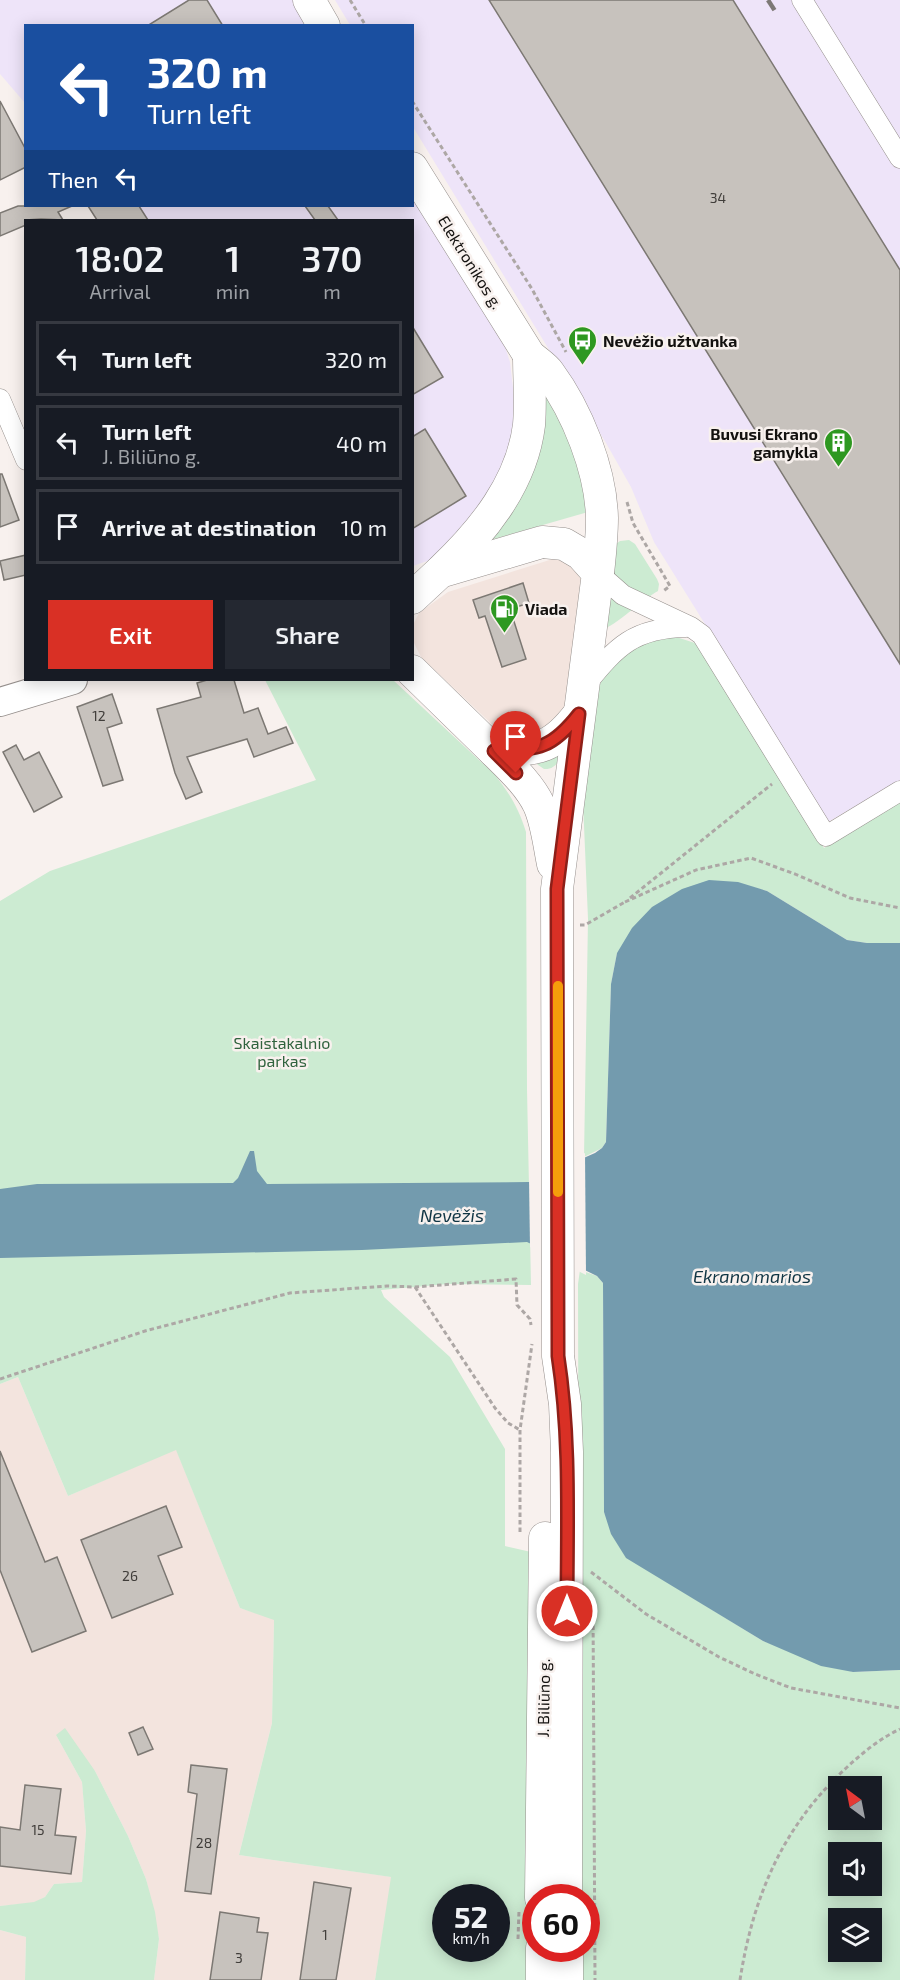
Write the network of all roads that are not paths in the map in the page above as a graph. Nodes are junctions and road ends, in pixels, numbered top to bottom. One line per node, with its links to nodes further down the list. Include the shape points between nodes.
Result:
1 (309, 0): 3 (main road)
2 (802, 0): 4 (street)
3 (323, 24)
4 (900, 158)
5 (414, 171): 6 (main road, Elektronikos g.)
6 (529, 355): 9 (main road, Elektronikos g., via 548,371 583,434 602,517); 10 (main road, via 529,424 514,477 494,513 467,546)
7 (0, 399): 8 (street)
8 (24, 455)
9 (598, 573): 10 (main road, via 581,554 564,544 542,542); 12 (street, via 622,595); 16 (main road, Elektronikos g.)
10 (426, 576): 11 (main road)
11 (414, 595)
12 (691, 627): 16 (street, via 641,634 609,655); 18 (street, via 702,635 826,836)
13 (414, 673): 17 (main road, J. Biliūno g.)
14 (70, 681): 15 (main road)
15 (0, 702)
16 (580, 702): 17 (main road, via 567,730 553,742 537,748); 19 (main road, J. Biliūno g.)
17 (494, 751): 19 (main road, J. Biliūno g., via 538,804)
18 (900, 791)
19 (557, 889): 20 (main road, J. Biliūno g.)
20 (558, 1356): 21 (main road, J. Biliūno g., via 546,1407); 22 (main road, J. Biliūno g., via 567,1452)
21 (541, 1884)
22 (566, 1884)
23 (542, 1962): 25 (main road)
24 (567, 1962): 26 (main road)
25 (542, 1980)
26 (567, 1980)

